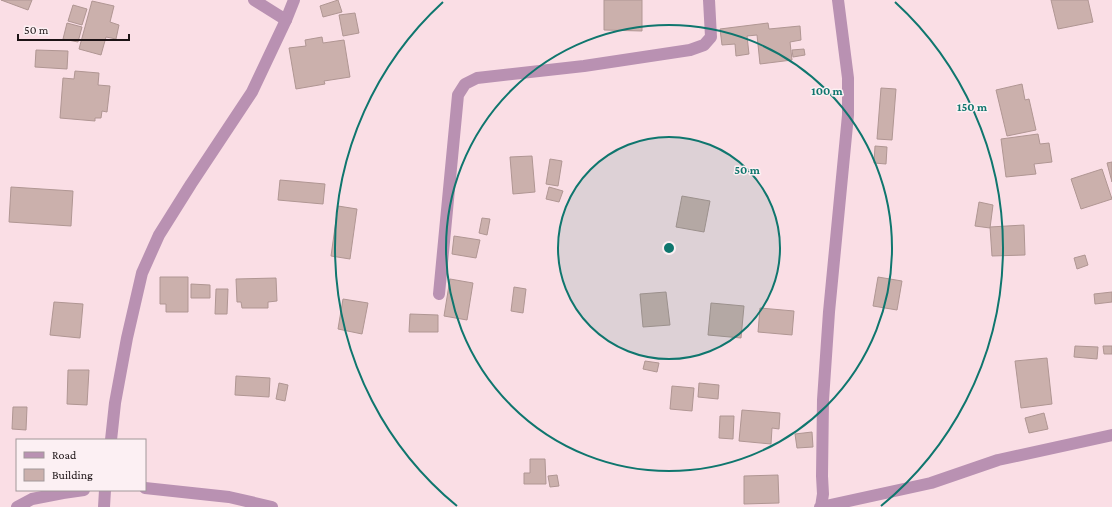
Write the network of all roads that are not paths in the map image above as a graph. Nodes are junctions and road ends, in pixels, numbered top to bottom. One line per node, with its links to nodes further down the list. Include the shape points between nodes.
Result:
1 (254, 0): 5 (street)
2 (294, 0): 5 (street)
3 (709, 0): 6 (street, via 711,37 704,45 690,50 584,66 477,78 465,84 458,95)
4 (838, 0): 15 (street, via 848,78 848,115 829,312)
5 (286, 20): 8 (street, via 252,92 159,235 142,273 127,338)
6 (439, 294)
7 (1112, 435): 15 (street, via 998,460 931,483)
8 (111, 439)
9 (146, 488): 14 (street, via 229,497)
10 (74, 491): 12 (street, via 32,499)
11 (105, 491): 13 (street)
12 (17, 507)
13 (104, 507)
14 (272, 507)
15 (821, 507)

